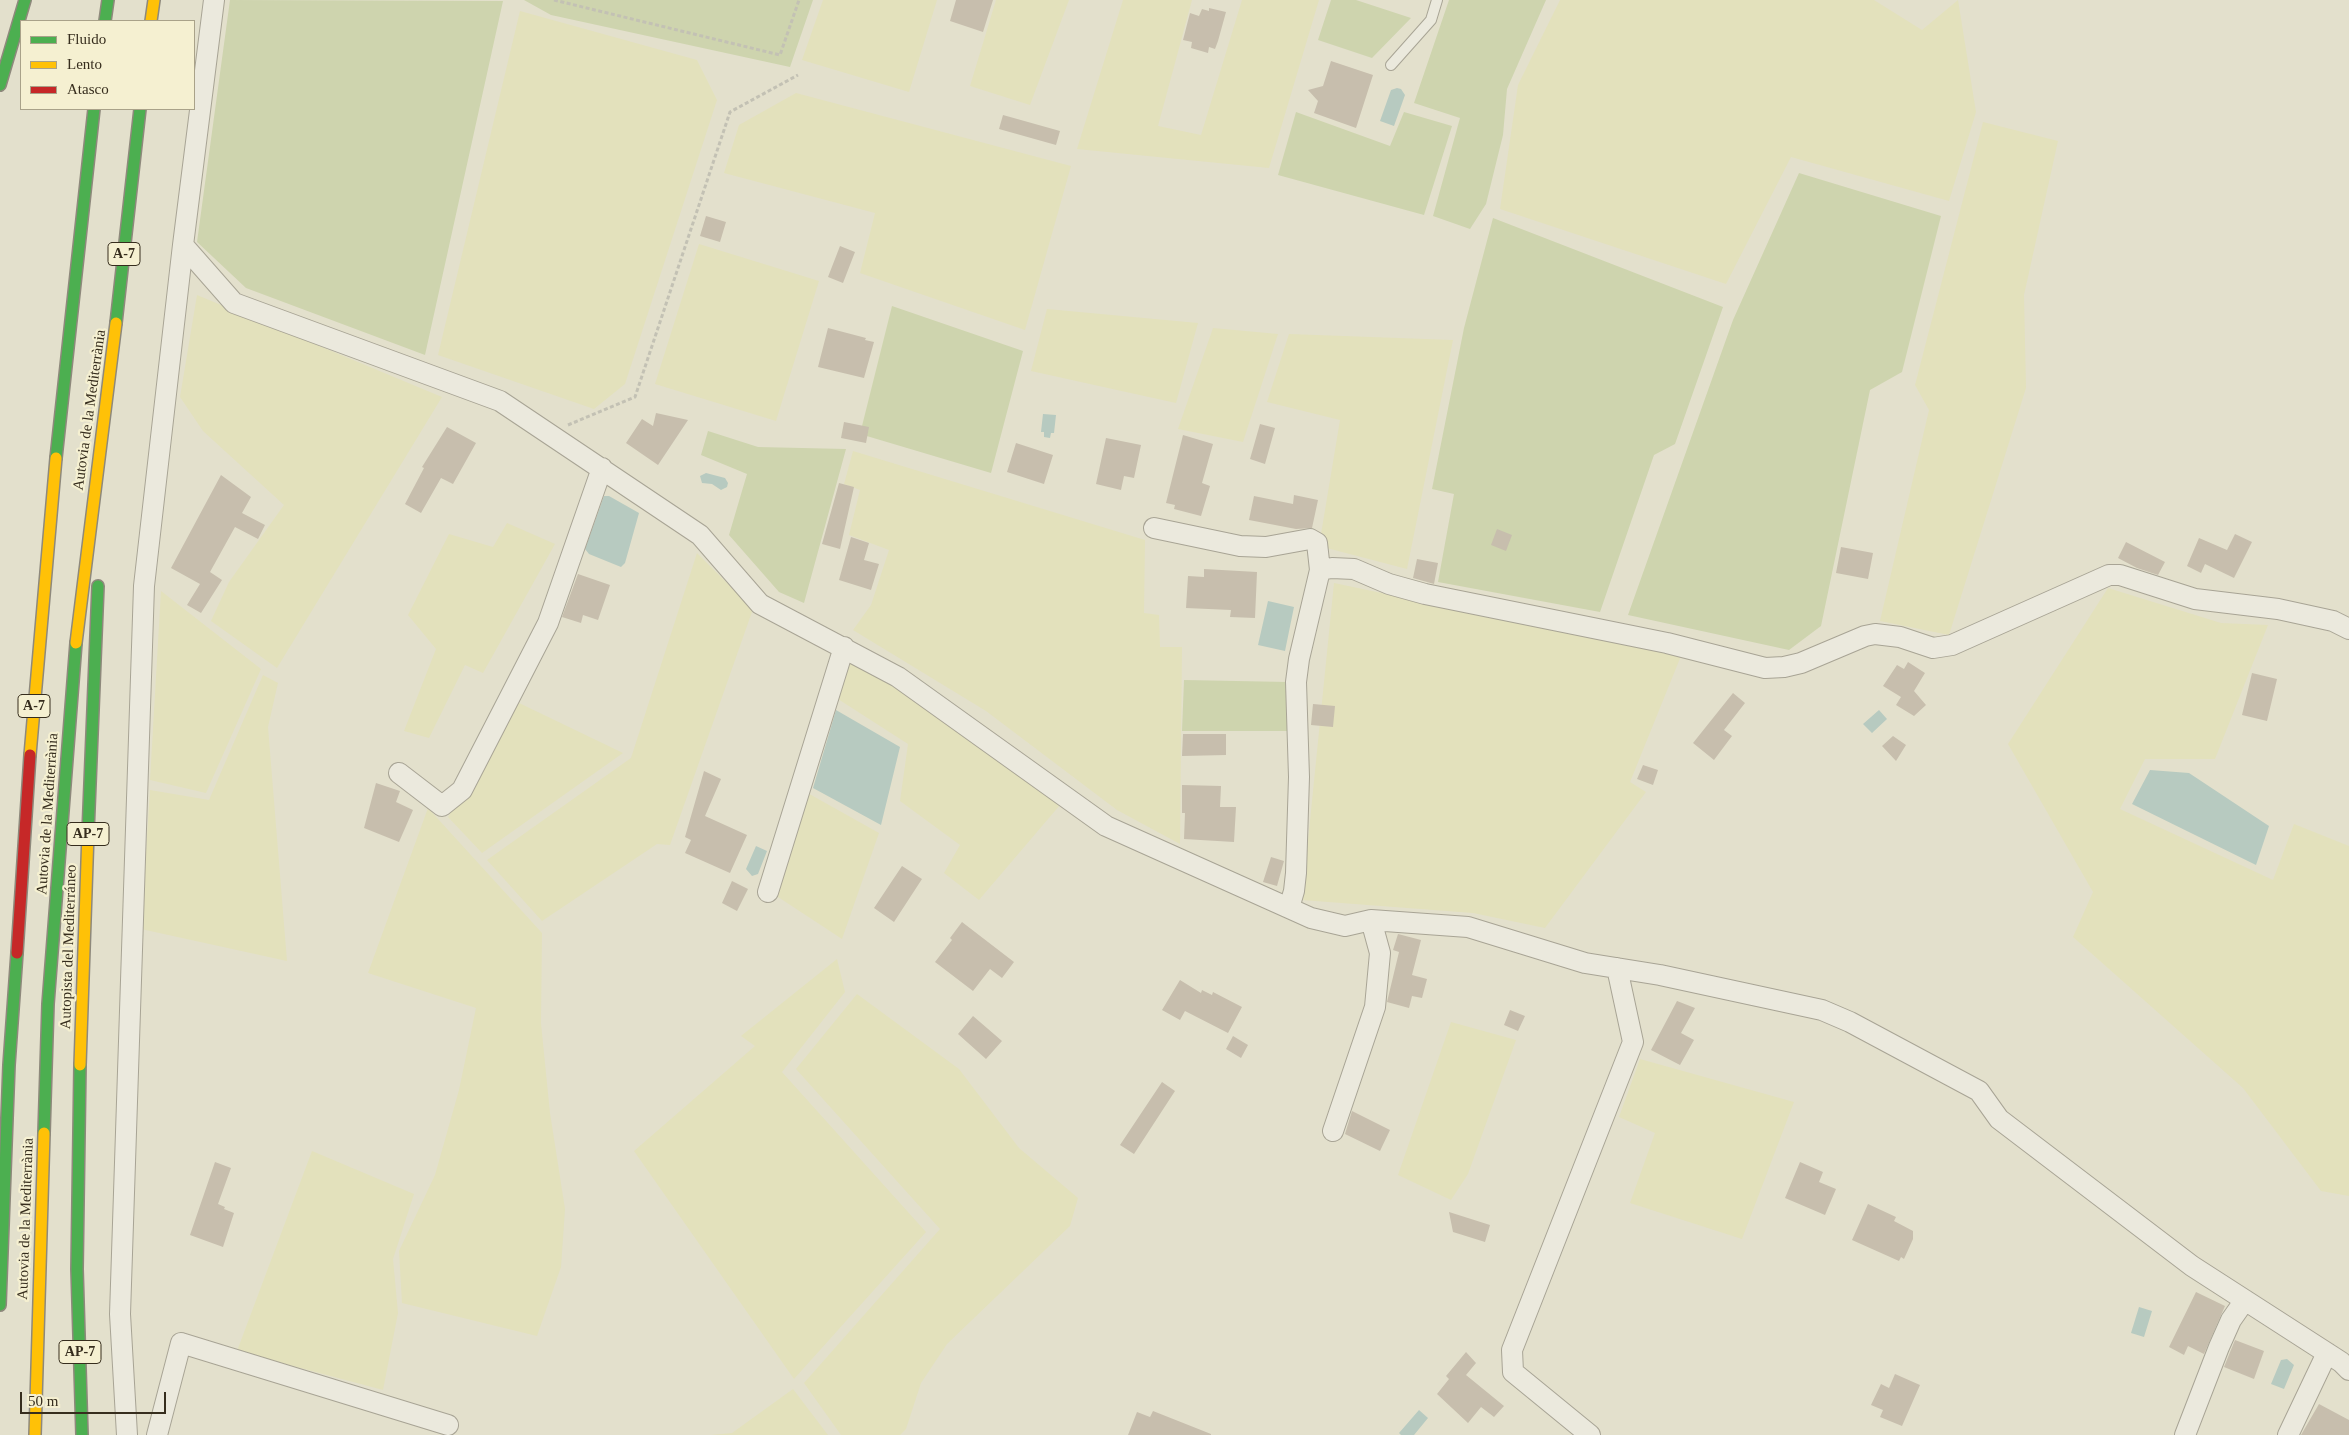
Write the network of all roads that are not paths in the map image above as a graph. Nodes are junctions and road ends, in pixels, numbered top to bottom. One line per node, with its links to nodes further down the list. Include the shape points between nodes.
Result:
1 (25, 0): 9 (highway)
2 (108, 0): 6 (highway)
3 (154, 0): 7 (highway)
4 (214, 0): 12 (street)
5 (1437, 0): 8 (lane, via 1431,20)
6 (105, 20)
7 (151, 20)
8 (1391, 65)
9 (0, 85)
10 (94, 110): 28 (highway, Autovia de la Mediterrània / A-7, via 58,432 30,751 9,1064)
11 (140, 110): 13 (highway, Autovia de la Mediterrània / A-7)
12 (182, 245): 14 (street, via 234,302 500,401); 34 (street, via 144,586 120,1314)
13 (108, 400): 16 (highway); 32 (highway, Autovia de la Mediterrània / A-7, via 78,617 48,1004)
14 (602, 468): 20 (street, via 700,535 760,604); 21 (street, via 548,623 462,790 442,806)
15 (1154, 528): 17 (street, via 1240,546 1266,547 1310,539 1317,544)
16 (100, 547)
17 (1320, 570): 19 (street, via 1354,569 1388,584 1425,594 1667,643 1765,668 1802,663 1876,634 1894,635 1933,648 1952,645 2109,575 2120,575 2195,600 2278,609 2333,621); 23 (street, via 1296,682 1299,777 1296,873)
18 (99, 577): 33 (highway, Autopista del Mediterráneo / AP-7, via 80,1040 77,1269)
19 (2349, 629)
20 (844, 647): 22 (street); 23 (street, via 898,677 1106,826)
21 (399, 772)
22 (768, 892)
23 (1289, 908): 24 (street, via 1330,924 1345,926)
24 (1370, 920): 25 (street, via 1468,927 1585,963); 26 (street, via 1380,953 1375,1007)
25 (1617, 968): 27 (street, via 1822,1010 1859,1027 1979,1091 1999,1120 2192,1266); 36 (street, via 1633,1042 1512,1350 1513,1372)
26 (1333, 1131)
27 (2245, 1300): 29 (street); 37 (street, via 2231,1320)
28 (0, 1305)
29 (2327, 1353): 30 (street); 38 (street)
30 (2349, 1370)
31 (448, 1425): 35 (street, via 181,1343)
32 (35, 1435)
33 (82, 1435)
34 (127, 1435)
35 (157, 1435)
36 (1590, 1435)
37 (2185, 1435)
38 (2288, 1435)

